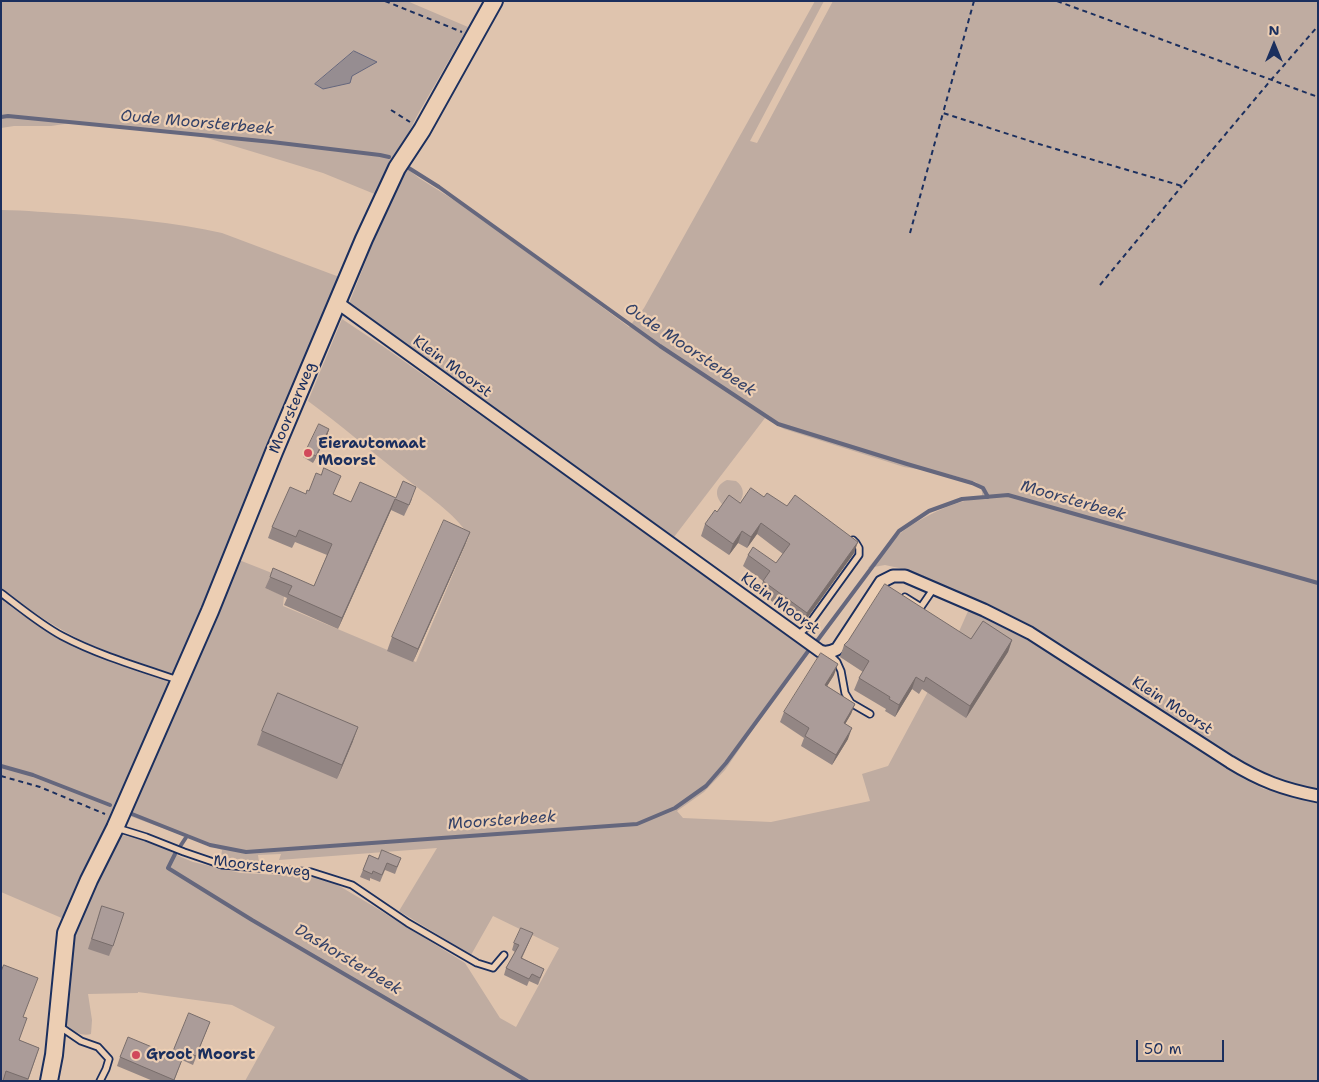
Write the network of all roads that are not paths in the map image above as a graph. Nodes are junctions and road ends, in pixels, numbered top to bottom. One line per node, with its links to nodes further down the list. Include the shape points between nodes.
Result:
1 (494, 1): 2 (street, Moorsterweg, via 422,130 397,168)
2 (338, 303): 7 (street, Klein Moorst); 9 (street, Moorsterweg)
3 (848, 538): 7 (lane, via 856,542 859,555)
4 (934, 588): 5 (lane, via 921,607); 8 (street, Klein Moorst, via 905,576 893,576 837,649); 11 (street, Klein Moorst, via 1030,633 1252,775 1284,788)
5 (898, 592)
6 (1, 593): 9 (lane, via 61,635)
7 (798, 635): 8 (street, Klein Moorst)
8 (828, 653): 10 (lane, via 841,671 845,693 851,703)
9 (180, 681): 12 (street, Moorsterweg)
10 (870, 714)
11 (1318, 796)
12 (117, 824): 13 (lane, Moorsterweg, via 222,865 311,872 352,885 477,963 493,968); 14 (street, Moorsterweg, via 66,933)
13 (504, 955)
14 (57, 1025): 15 (street, Moorsterweg); 16 (lane, via 81,1041 98,1047 109,1058)
15 (49, 1081)
16 (100, 1081)

